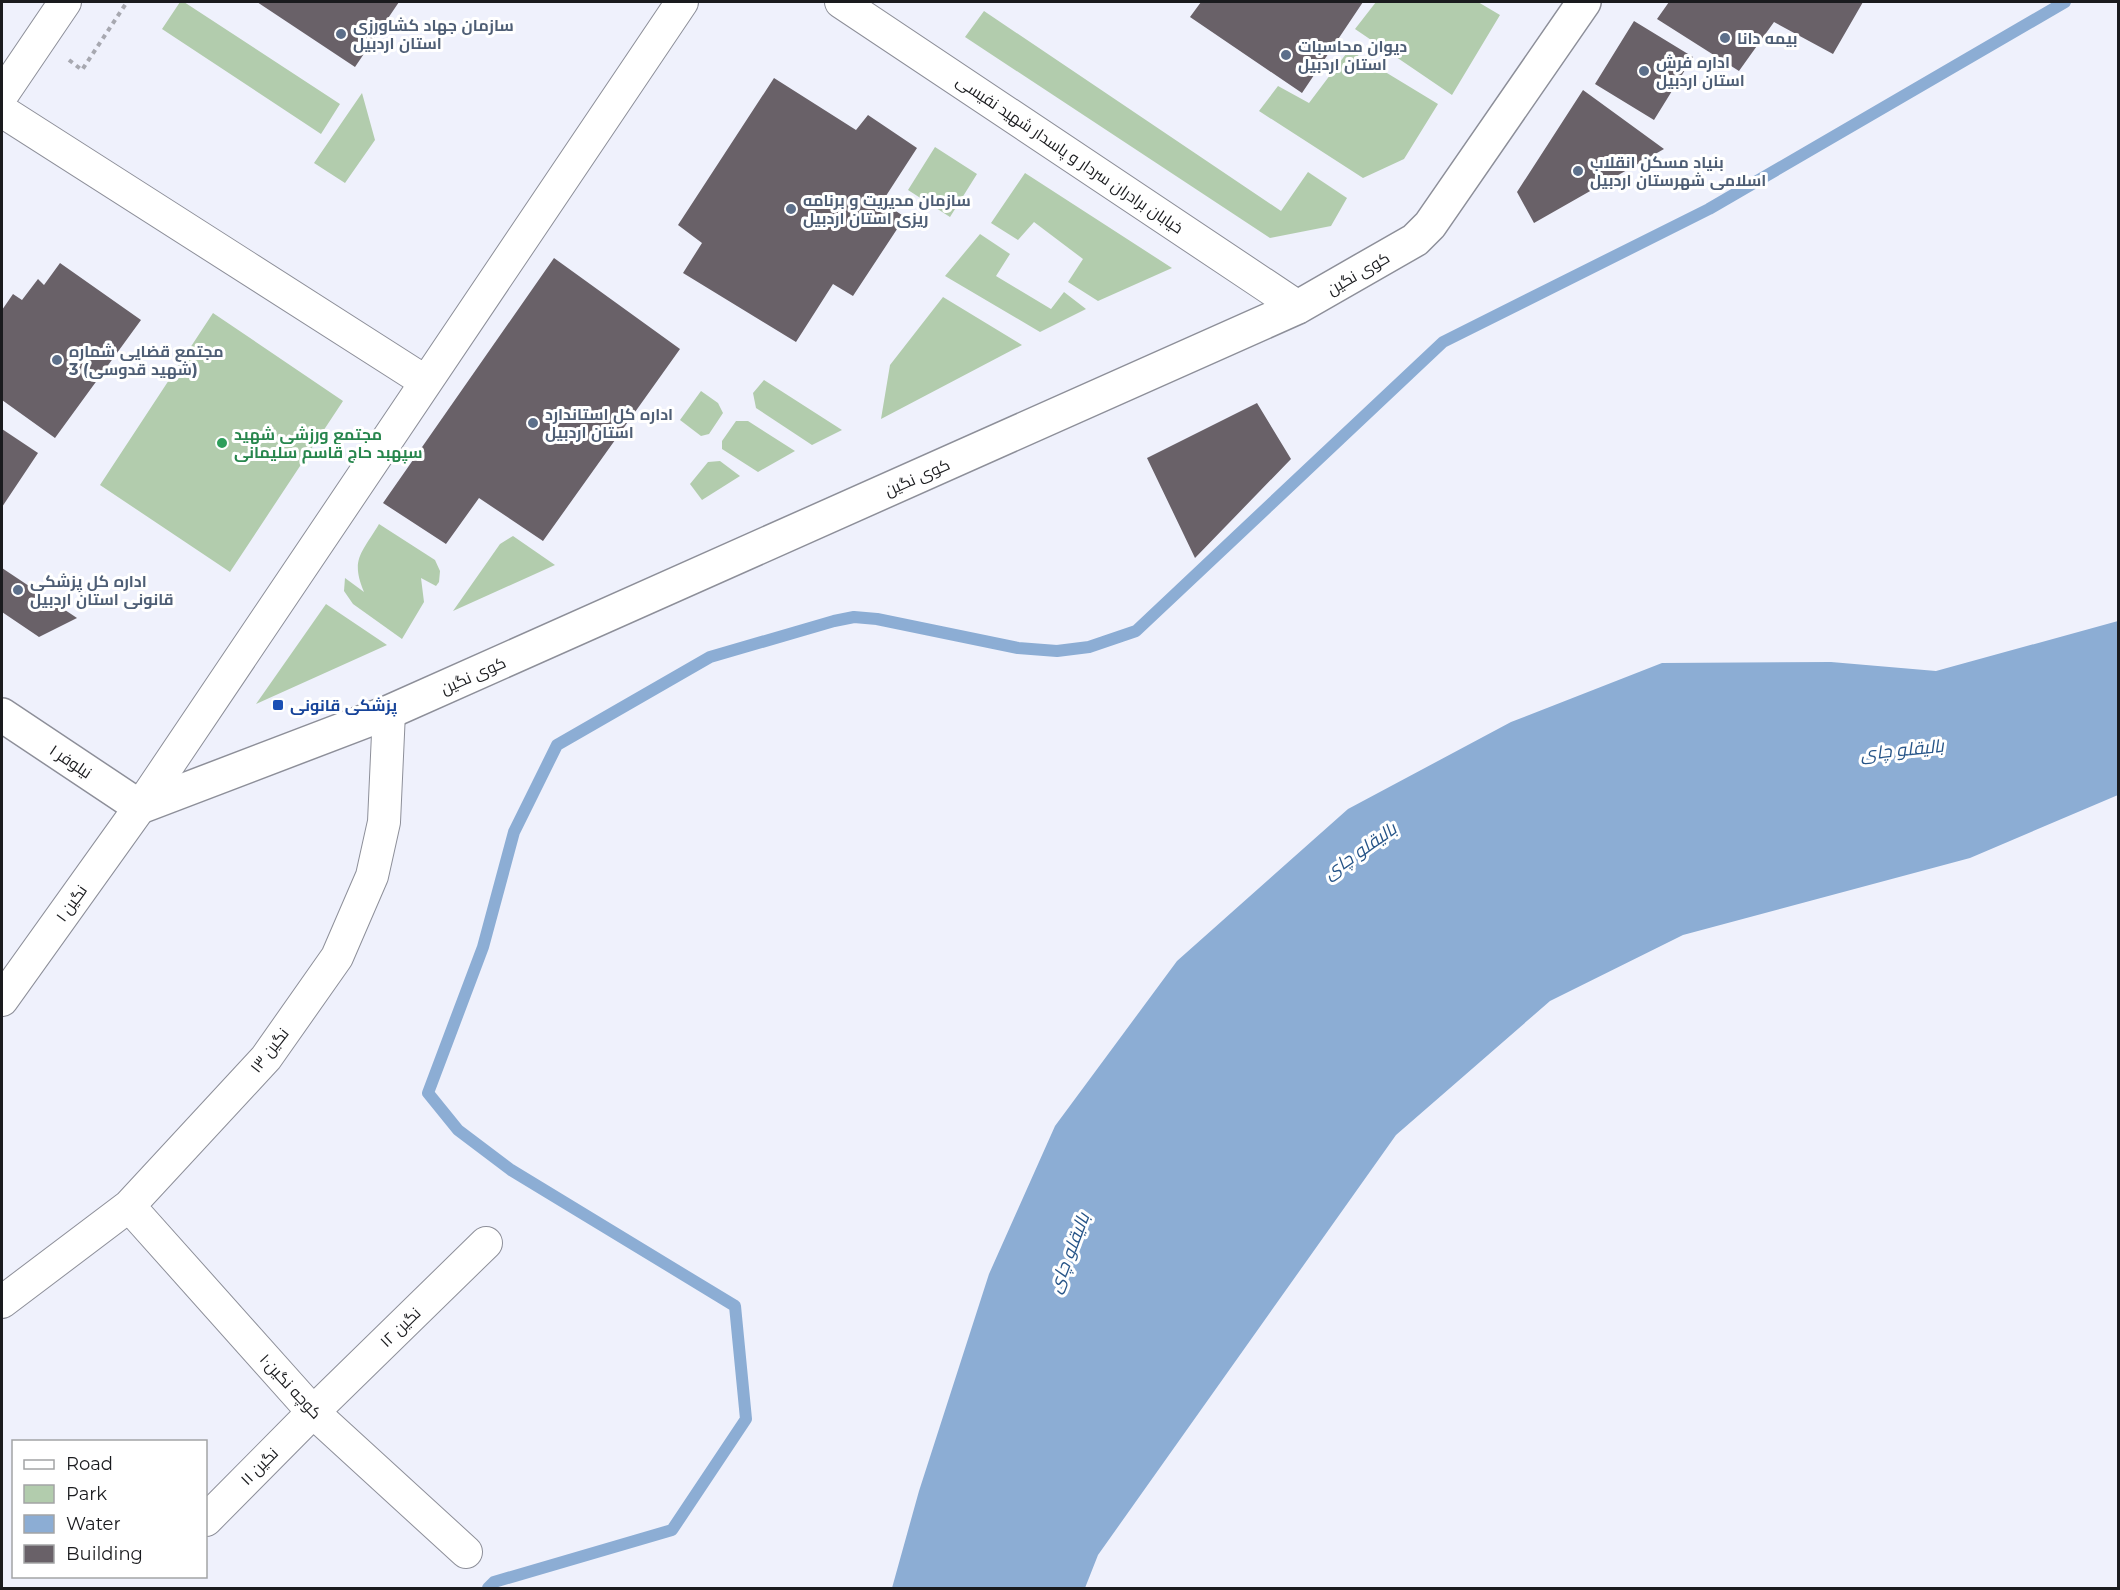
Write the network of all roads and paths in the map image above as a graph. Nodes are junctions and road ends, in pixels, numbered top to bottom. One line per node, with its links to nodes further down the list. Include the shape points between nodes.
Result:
1 (65, 2): 6 (street)
2 (127, 2): 6 (path, via 82,70)
3 (682, 2): 10 (street, نگین ۱)
4 (841, 2): 9 (street, خیابان برادران سردار و پاسدار شهید نفیسی)
5 (1584, 2): 9 (street, کوی نگین, via 1430,225 1405,246)
6 (40, 38): 7 (street)
7 (2, 95)
8 (2, 111): 10 (street)
9 (1298, 307): 11 (street, کوی نگین)
10 (426, 382): 13 (street, نگین ۱)
11 (389, 712): 13 (street, کوی نگین); 15 (street, نگین ۱۳, via 384,822 372,876 336,957 266,1058)
12 (2, 715): 13 (street, نیلوفر ۱)
13 (140, 807): 14 (street, نگین ۱)
14 (2, 1000)
15 (129, 1206): 17 (street, نگین ۱۳); 18 (street, کوچه نگین۱۰)
16 (486, 1243): 18 (street, نگین ۱۲)
17 (2, 1302)
18 (313, 1412): 19 (street, نگین ۱۱); 20 (street, کوچه نگین۱۰)
19 (207, 1519)
20 (466, 1552)

